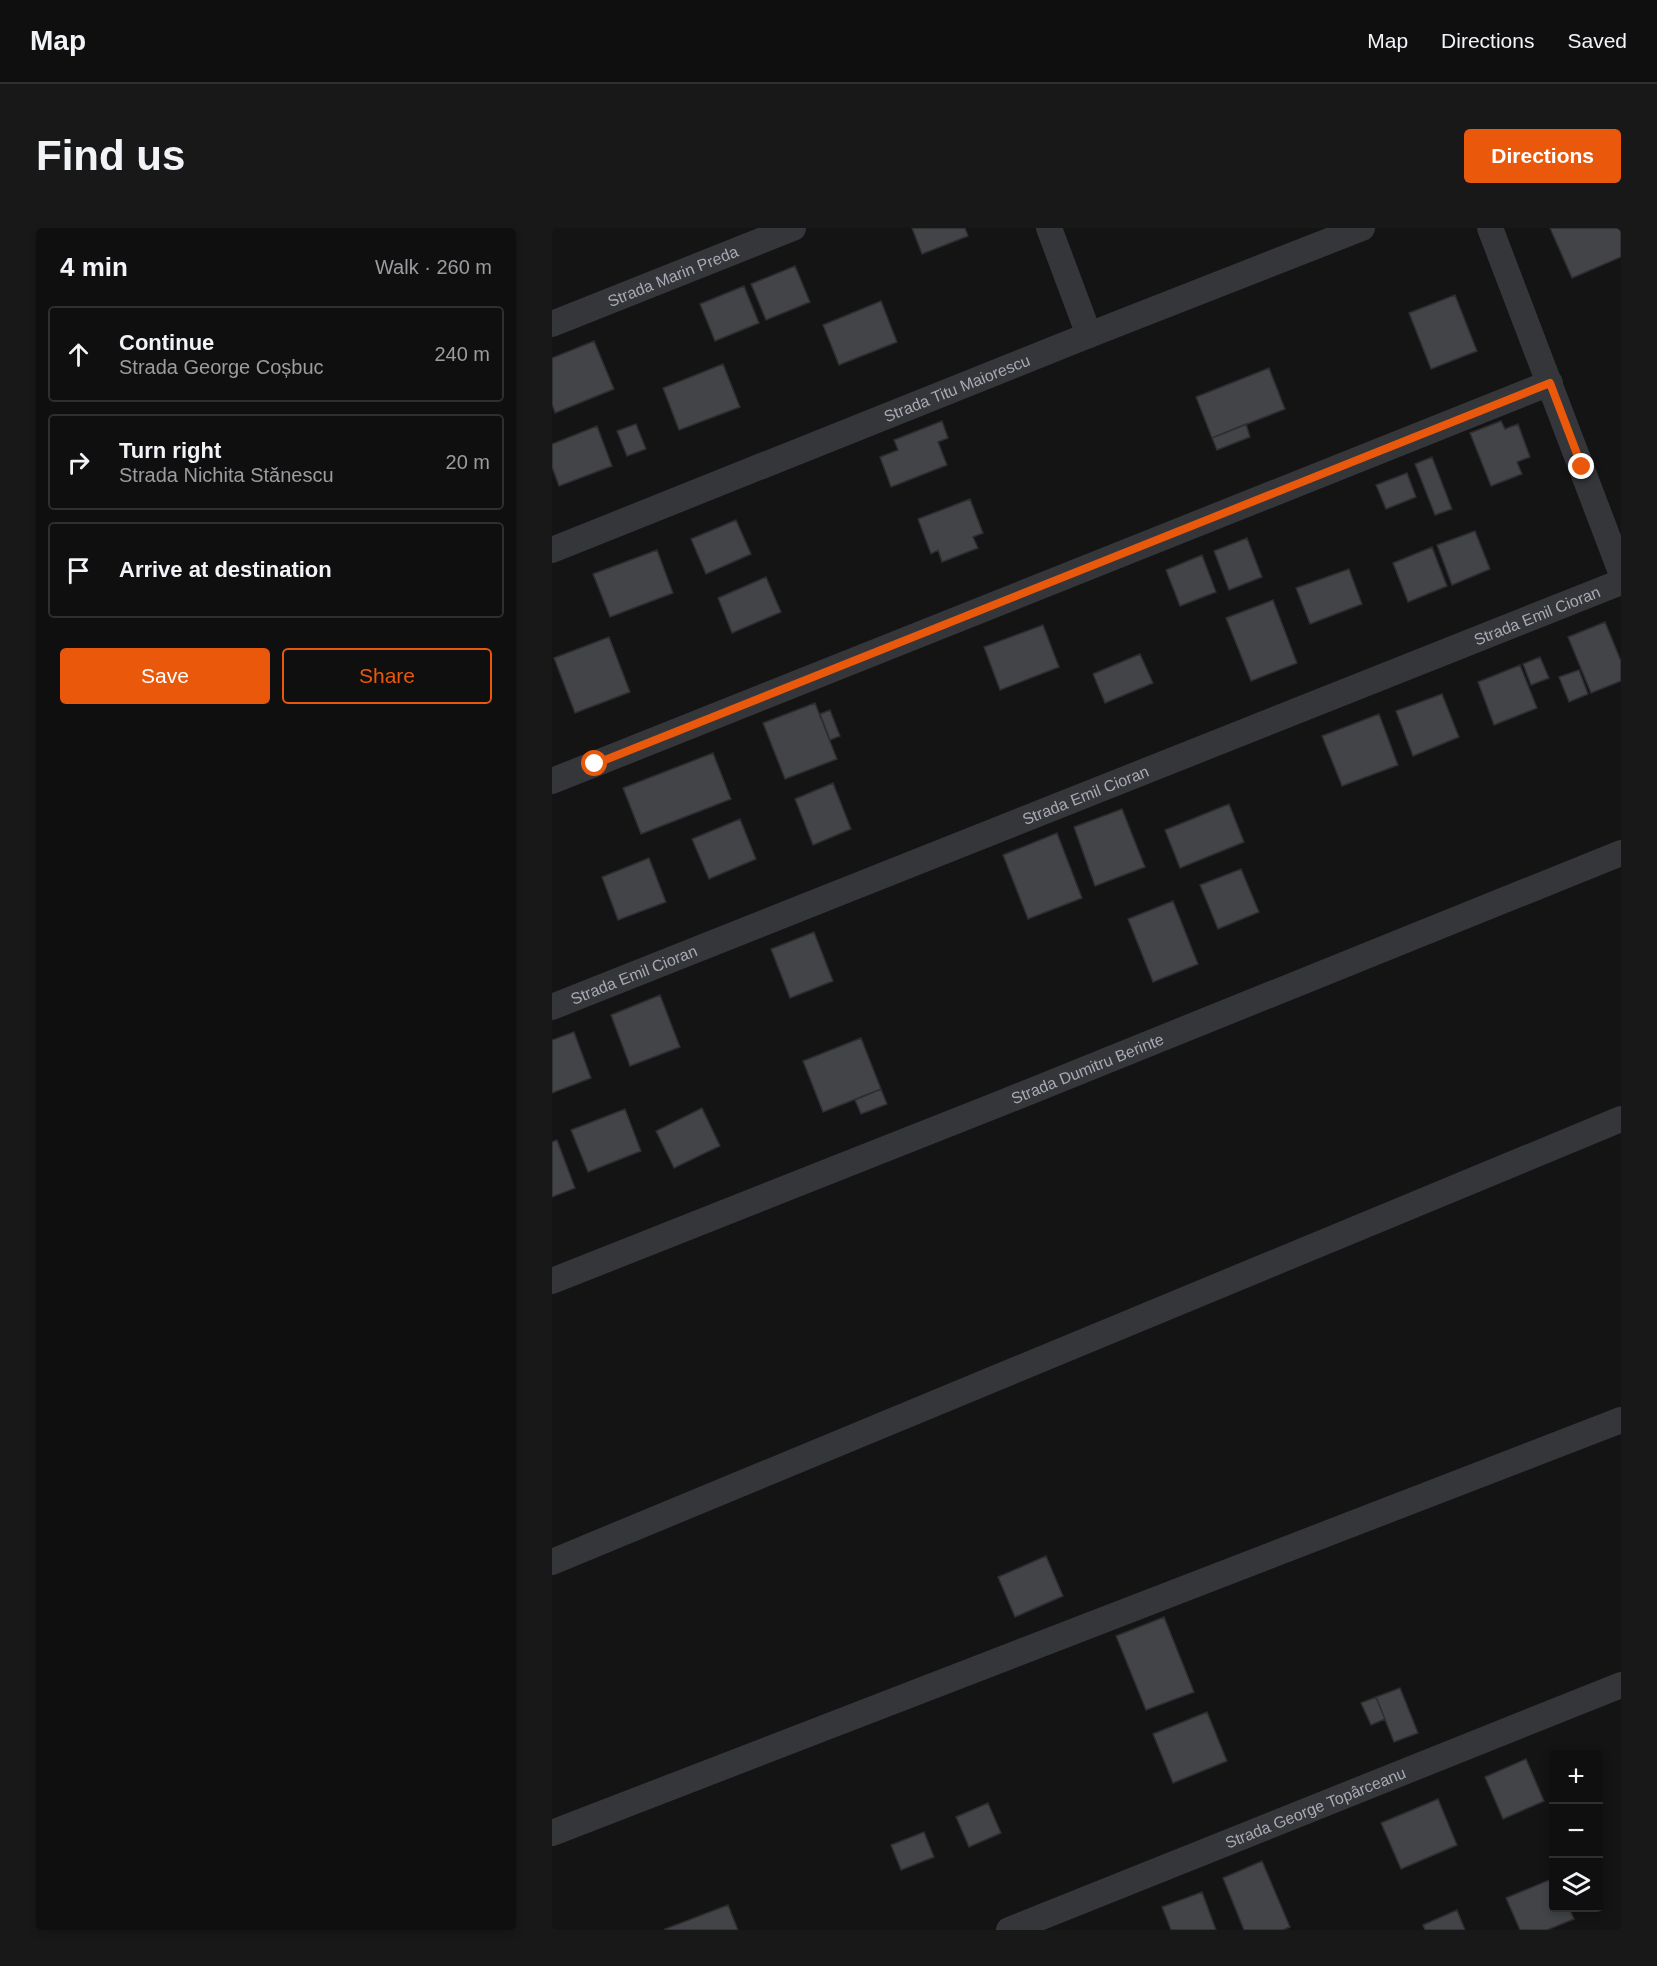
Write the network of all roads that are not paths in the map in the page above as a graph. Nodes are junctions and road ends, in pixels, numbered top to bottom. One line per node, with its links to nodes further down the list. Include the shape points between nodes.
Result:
1 (793, 228): 5 (street, Strada Marin Preda)
2 (1049, 228): 6 (street)
3 (1362, 228): 6 (street, Strada Titu Maiorescu)
4 (1490, 228): 7 (street)
5 (552, 324)
6 (1089, 335): 8 (street, Strada Titu Maiorescu)
7 (1550, 383): 9 (street); 11 (street)
8 (552, 550)
9 (1621, 572)
10 (1621, 582): 13 (street, Strada Emil Cioran)
11 (552, 781)
12 (1621, 853): 15 (street, Strada Dumitru Berinte)
13 (552, 1007)
14 (1621, 1119): 17 (street)
15 (552, 1281)
16 (1621, 1420): 19 (street)
17 (552, 1562)
18 (1621, 1684): 20 (street, Strada George Topârceanu)
19 (552, 1833)
20 (1009, 1930)

